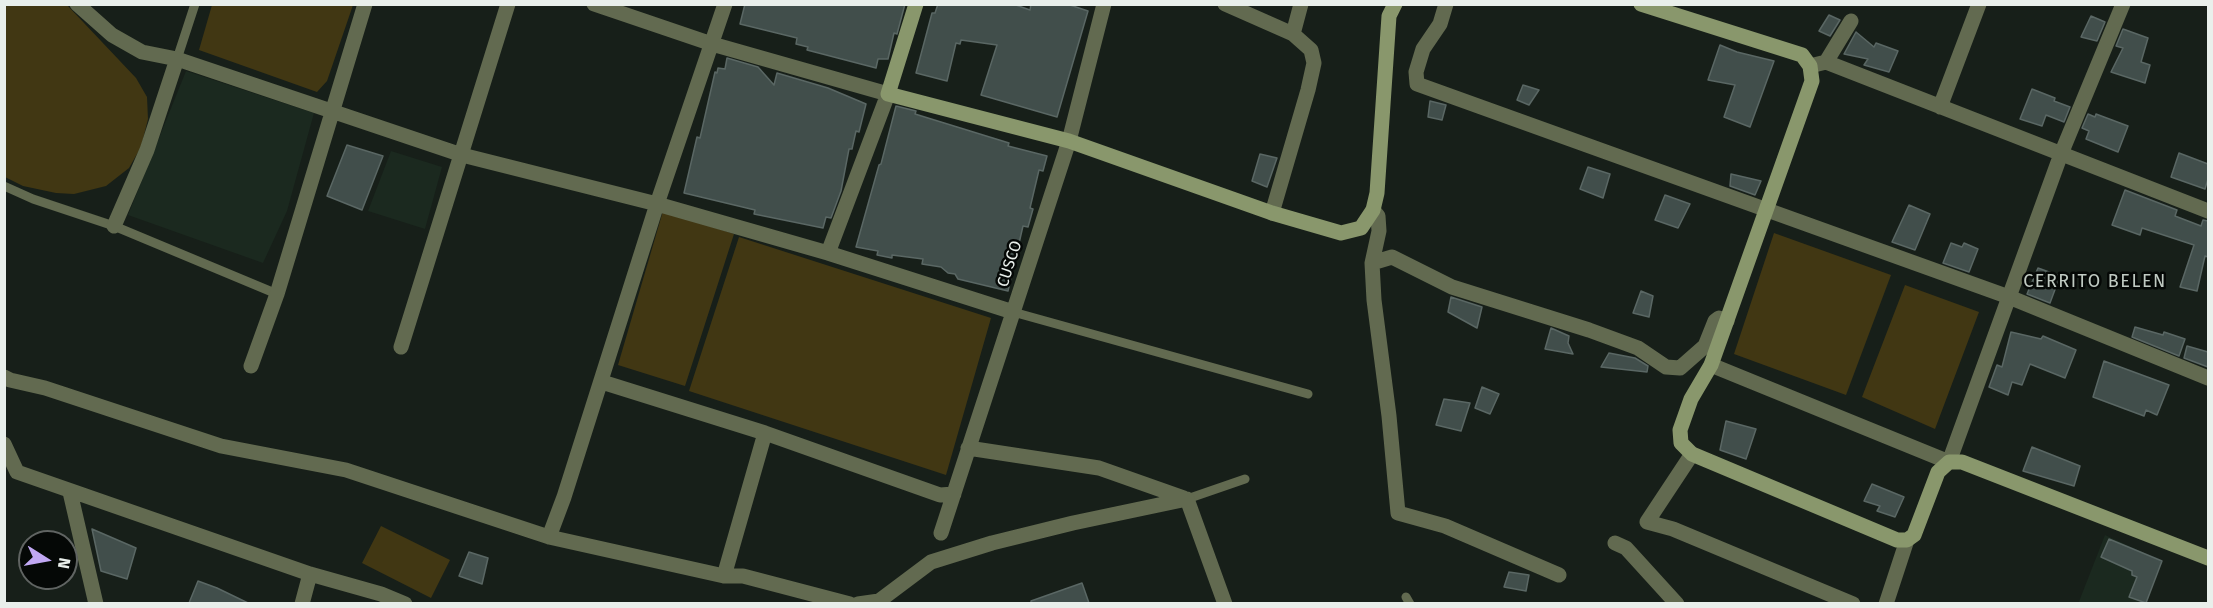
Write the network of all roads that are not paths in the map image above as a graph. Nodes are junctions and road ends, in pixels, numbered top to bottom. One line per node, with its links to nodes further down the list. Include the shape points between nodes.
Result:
1 (77, 4): 19 (street, via 112,35 142,52)
2 (195, 4): 19 (lane)
3 (365, 4): 24 (street)
4 (508, 4): 27 (street)
5 (594, 4): 18 (street)
6 (725, 4): 18 (street)
7 (916, 4): 22 (street)
8 (1104, 4): 25 (street, CUSCO)
9 (1225, 4): 17 (street)
10 (1301, 4): 17 (street)
11 (1395, 4): 31 (street, via 1389,16)
12 (1446, 4): 30 (street, via 1440,24 1423,49 1416,72 1417,84)
13 (1641, 4): 21 (street, via 1802,55)
14 (1979, 4): 23 (street)
15 (2123, 4): 26 (street)
16 (1851, 21): 20 (street)
17 (1293, 34): 33 (street, via 1311,50 1314,63)
18 (712, 44): 22 (street); 29 (street)
19 (177, 59): 24 (street); 34 (street, via 147,150)
20 (1826, 62): 21 (street); 23 (street)
21 (1810, 66): 30 (street, via 1812,81)
22 (888, 94): 25 (street); 35 (street)
23 (1940, 107): 26 (street)
24 (333, 112): 27 (street); 37 (street)
25 (1069, 141): 33 (street); 39 (street, CUSCO)
26 (2061, 154): 32 (street); 38 (street)
27 (462, 155): 29 (street); 41 (street)
28 (4, 186): 34 (lane)
29 (657, 204): 35 (street); 46 (street)
30 (1767, 209): 38 (street); 40 (street)
31 (1373, 210): 33 (street, via 1361,228 1341,233); 36 (street, via 1378,216 1379,231)
32 (2208, 211)
33 (1272, 213)
34 (114, 226): 37 (lane)
35 (828, 253): 39 (street)
36 (1372, 263): 40 (street, via 1392,257 1452,287 1638,348 1666,367 1680,368 1705,346 1714,321); 63 (street, via 1398,513 1445,526)
37 (277, 294): 43 (street)
38 (2009, 297): 45 (street); 52 (street)
39 (1013, 312): 47 (lane); 50 (street, CUSCO)
40 (1726, 321): 42 (street)
41 (401, 347)
42 (1711, 365): 51 (street, via 1691,399 1680,430 1681,443); 52 (street)
43 (251, 366)
44 (4, 377): 58 (street, via 221,446 346,470)
45 (2208, 378)
46 (602, 382): 48 (street); 58 (street)
47 (1308, 394)
48 (765, 433): 55 (street, via 940,495); 64 (street)
49 (4, 444): 54 (street, via 17,472)
50 (968, 448): 55 (street, CUSCO); 56 (street, via 1099,468)
51 (1692, 454): 59 (street, via 1897,540); 72 (street, via 1647,522)
52 (1949, 462): 59 (street, via 1938,472 1914,535); 61 (street, via 1962,462)
53 (1245, 479): 56 (lane)
54 (70, 492): 62 (street); 65 (street)
55 (954, 494): 57 (street, CUSCO)
56 (1187, 499): 69 (street, via 1073,523 931,561 879,601); 70 (street)
57 (941, 532)
58 (549, 537): 64 (street)
59 (1907, 540): 73 (street)
60 (1615, 543): 71 (street, via 1626,548)
61 (2208, 558)
62 (310, 574): 66 (street); 67 (street)
63 (1559, 575)
64 (724, 576): 68 (street, via 743,576)
65 (96, 603)
66 (302, 603)
67 (405, 603)
68 (850, 603)
69 (858, 603)
70 (1225, 603)
71 (1677, 603)
72 (1853, 603)
73 (1886, 603)

